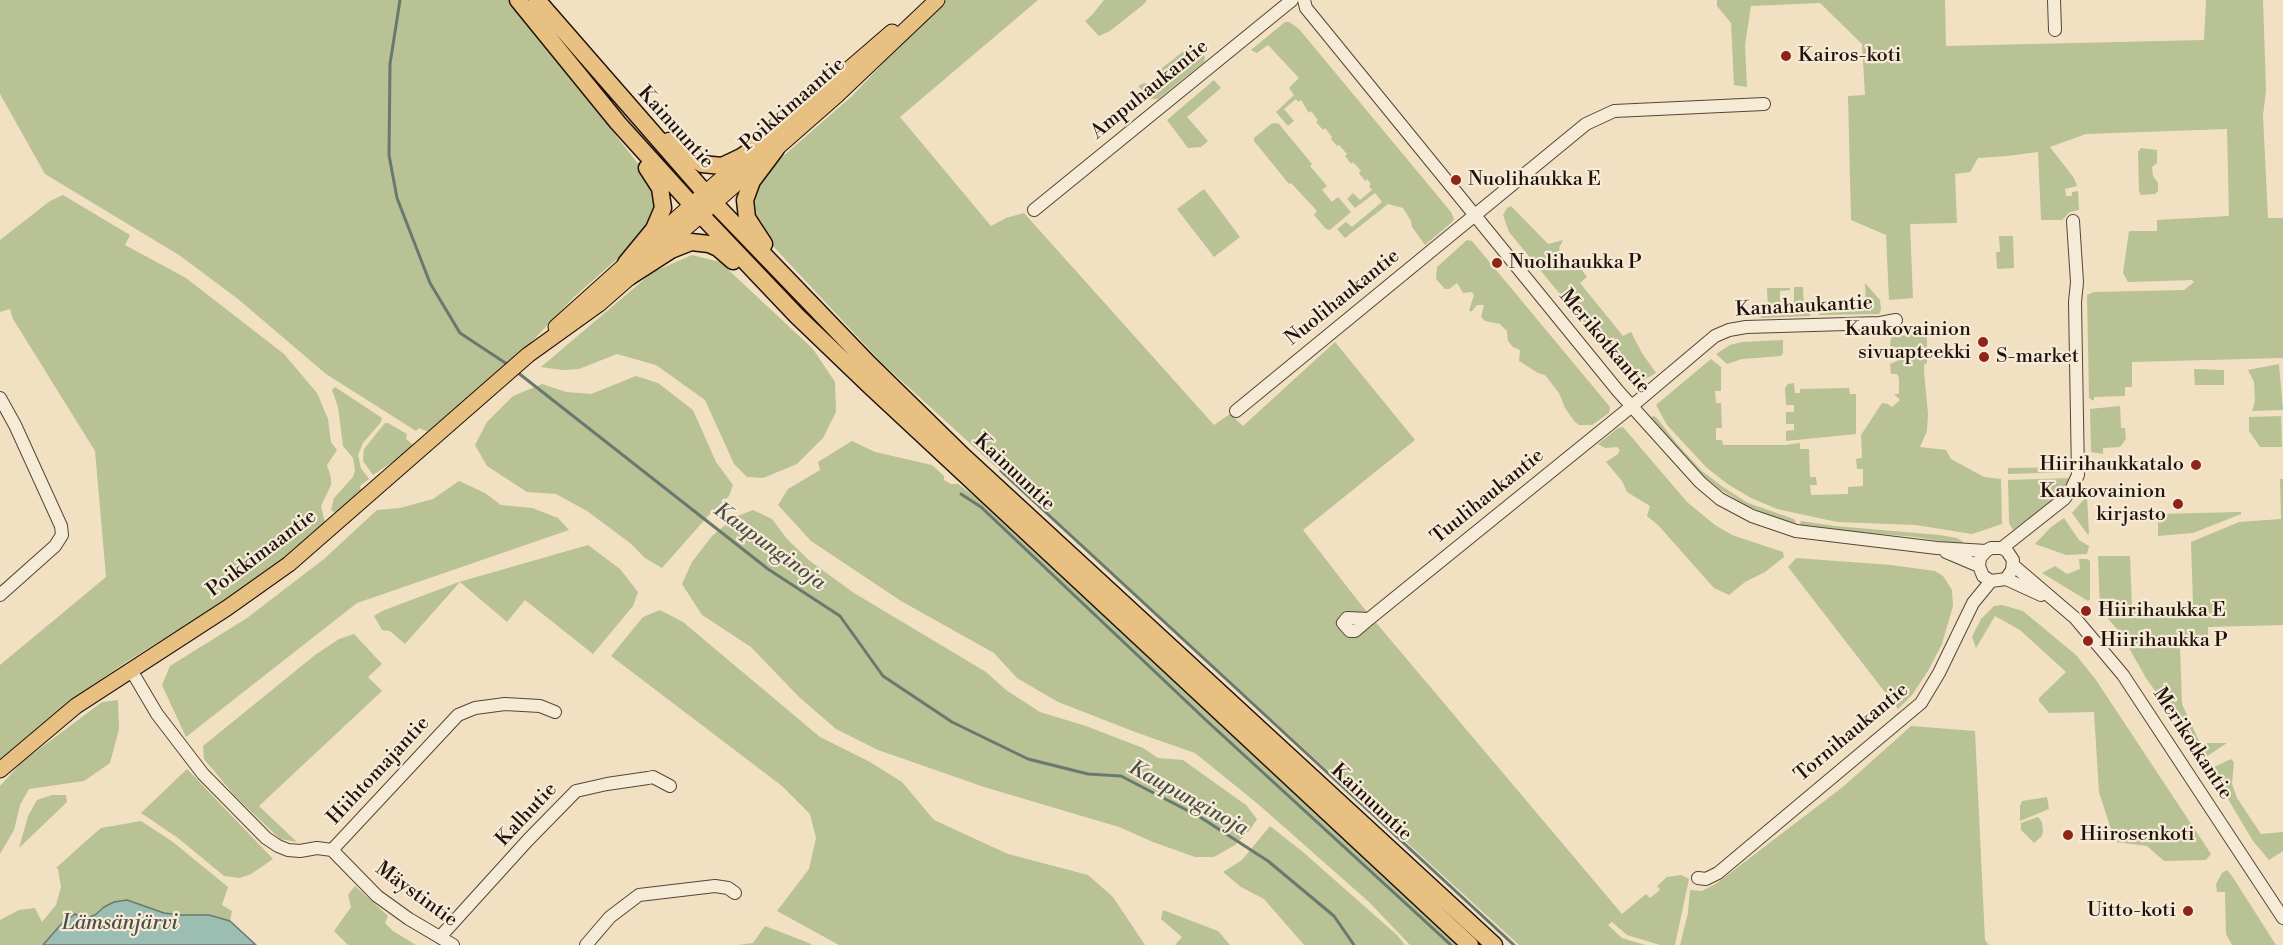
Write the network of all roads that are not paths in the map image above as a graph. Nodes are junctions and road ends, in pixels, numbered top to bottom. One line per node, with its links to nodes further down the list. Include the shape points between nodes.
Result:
1 (518, 0): 11 (highway, Kainuuntie)
2 (537, 0): 9 (highway, Kainuuntie)
3 (932, 0): 12 (main road, Poikkimaantie, via 874,46)
4 (937, 0): 12 (main road, Poikkimaantie, via 866,69)
5 (1292, 0): 15 (street, Ampuhaukantie)
6 (1304, 0): 16 (street, Merikotkantie, via 1306,8)
7 (2054, 0): 8 (street)
8 (2055, 30)
9 (619, 96): 12 (highway, via 677,148 702,164 722,166); 13 (highway, Kainuuntie)
10 (1764, 104): 16 (street, Nuolihaukantie, via 1614,111 1586,124)
11 (603, 106): 14 (highway, Kainuuntie); 18 (highway, via 655,178 663,197 661,218)
12 (774, 142): 13 (main road, Poikkimaantie); 20 (highway, via 747,189 744,209 752,228)
13 (709, 198): 14 (main road, Poikkimaantie); 20 (highway, Kainuuntie)
14 (696, 210): 18 (main road, Poikkimaantie); 19 (highway, Kainuuntie)
15 (1034, 210)
16 (1475, 216): 23 (street, Merikotkantie); 24 (street, Nuolihaukantie)
17 (2073, 221): 27 (street, via 2078,475 2064,499 2035,520)
18 (628, 270): 19 (highway, via 681,244 700,242 718,248); 33 (main road, Poikkimaantie, via 577,307 502,379 289,564)
19 (780, 298): 44 (highway, Kainuuntie)
20 (812, 306): 45 (highway, Kainuuntie, via 963,456)
21 (1896, 320): 23 (street, Kanahaukantie, via 1729,330 1703,345)
22 (0, 398): 30 (street, via 62,535 55,546)
23 (1632, 406): 25 (street, Merikotkantie, via 1700,482 1720,499 1752,516 1808,534); 32 (street, Tuulihaukantie)
24 (1236, 411)
25 (1937, 548): 26 (street, Merikotkantie); 28 (street, Merikotkantie)
26 (1986, 551): 27 (street, Merikotkantie, via 1996,547); 28 (street, via 1980,558)
27 (2009, 556): 29 (street); 31 (street, Merikotkantie)
28 (1984, 574): 29 (street); 38 (street, Tornihaukantie, via 1939,673 1921,703 1718,873)
29 (2006, 579): 31 (street, Merikotkantie)
30 (0, 595)
31 (2055, 603): 40 (street, Merikotkantie, via 2091,635 2124,675)
32 (1370, 619)
33 (131, 670): 35 (main road, Poikkimaantie, via 76,706); 37 (street, Hiihtomajantie, via 157,714 203,774 266,838 288,850)
34 (555, 712): 37 (street, Hiihtomajantie, via 540,706 505,704 458,715)
35 (0, 770)
36 (670, 786): 41 (street, Kalhutie, via 653,777 576,791)
37 (332, 849): 41 (street, Mäystintie, via 377,896)
38 (1698, 878)
39 (735, 893): 43 (street, via 716,886 639,895 610,917)
40 (2283, 918)
41 (440, 937): 42 (street, Mäystintie)
42 (453, 945)
43 (586, 945)
44 (1470, 945)
45 (1494, 945)

